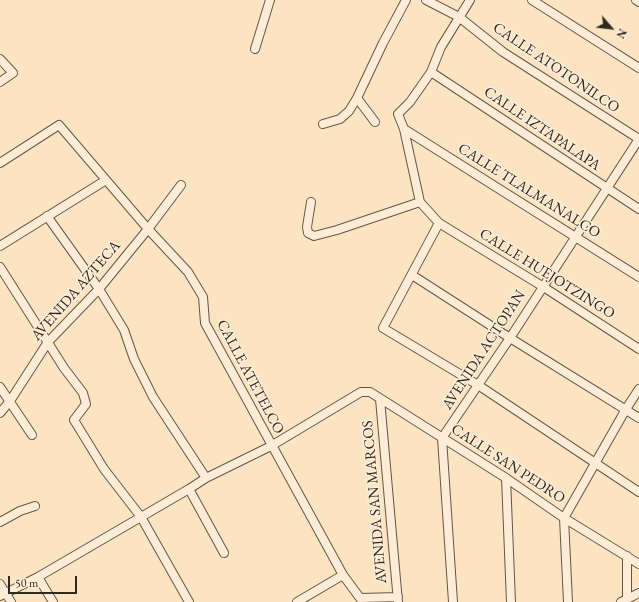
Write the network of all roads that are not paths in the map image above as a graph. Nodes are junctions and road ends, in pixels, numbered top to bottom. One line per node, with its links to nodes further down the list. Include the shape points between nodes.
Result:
1 (270, 0): 9 (street)
2 (406, 0): 14 (street)
3 (426, 0): 8 (street, CALLE ATOTONILCO)
4 (470, 0): 8 (street)
5 (532, 0): 11 (street)
6 (636, 0): 7 (street)
7 (639, 2)
8 (460, 18): 12 (street, via 441,47); 18 (street, CALLE ATOTONILCO, via 502,52)
9 (254, 49)
10 (0, 60): 13 (street, via 13,73)
11 (639, 68)
12 (431, 72): 17 (street, via 410,102 398,114); 22 (street, CALLE IZTAPALAPA)
13 (0, 82)
14 (357, 98): 15 (street); 16 (street, via 340,119)
15 (375, 122)
16 (323, 124)
17 (404, 129): 24 (street); 29 (street, CALLE TLALMANALCO)
18 (639, 139): 22 (street, AVENIDA ACTOPAN)
19 (0, 163): 20 (street, CALLE ATETELCO, via 58,125)
20 (106, 180): 26 (street); 28 (street, CALLE ATETELCO)
21 (181, 185): 28 (street, AVENIDA AZTECA)
22 (606, 188): 25 (street, CALLE IZTAPALAPA); 29 (street, AVENIDA ACTOPAN)
23 (311, 202): 24 (street, via 307,227 308,233 314,236)
24 (420, 202): 27 (street, CALLE HUEJOTZINGO)
25 (639, 209)
26 (47, 216): 30 (street); 35 (street)
27 (439, 223): 32 (street); 34 (street, CALLE HUEJOTZINGO)
28 (148, 229): 35 (street, AVENIDA AZTECA); 49 (street, CALLE ATETELCO, via 188,272 204,297 205,323)
29 (575, 237): 33 (street, CALLE TLALMANALCO); 34 (street, AVENIDA ACTOPAN)
30 (0, 246)
31 (0, 268): 37 (street)
32 (412, 275): 36 (street); 39 (street, via 383,328)
33 (639, 277)
34 (542, 286): 36 (street, AVENIDA ACTOPAN); 38 (street, CALLE HUEJOTZINGO)
35 (99, 288): 37 (street, AVENIDA AZTECA); 51 (street, via 124,330 134,359 153,397)
36 (510, 338): 39 (street, AVENIDA ACTOPAN); 44 (street)
37 (48, 342): 43 (street, AVENIDA AZTECA); 56 (street, via 86,404 74,420 104,469)
38 (639, 349)
39 (478, 385): 48 (street, AVENIDA ACTOPAN); 50 (street)
40 (0, 387): 43 (street)
41 (639, 389): 44 (street)
42 (380, 399): 48 (street, CALLE SAN PEDRO); 49 (street, CALLE SAN PEDRO, via 370,392 361,392); 67 (street, AVENIDA SAN MARCOS)
43 (10, 401): 45 (street, AVENIDA AZTECA); 47 (street)
44 (626, 409): 46 (street); 50 (street)
45 (0, 413)
46 (639, 418)
47 (32, 435)
48 (442, 438): 52 (street, CALLE SAN PEDRO); 74 (street)
49 (271, 446): 51 (street); 62 (street, CALLE ATETELCO)
50 (595, 463): 54 (street); 57 (street)
51 (206, 478): 53 (street)
52 (506, 478): 57 (street, CALLE SAN PEDRO); 75 (street)
53 (190, 489): 56 (street); 59 (street)
54 (639, 492)
55 (35, 506): 58 (street)
56 (141, 517): 63 (street); 72 (street)
57 (564, 518): 60 (street, CALLE SAN PEDRO); 76 (street)
58 (0, 522)
59 (224, 553)
60 (627, 556): 61 (street, CALLE SAN PEDRO); 69 (street)
61 (639, 564)
62 (343, 576): 68 (street, CALLE ATETELCO); 73 (street)
63 (38, 577): 66 (street); 71 (street)
64 (0, 584): 66 (street)
65 (639, 593): 69 (street)
66 (3, 594): 70 (street)
67 (398, 599): 68 (street)
68 (359, 600)
69 (624, 600)
70 (11, 602)
71 (53, 602)
72 (189, 602)
73 (297, 602)
74 (453, 602)
75 (511, 602)
76 (568, 602)

